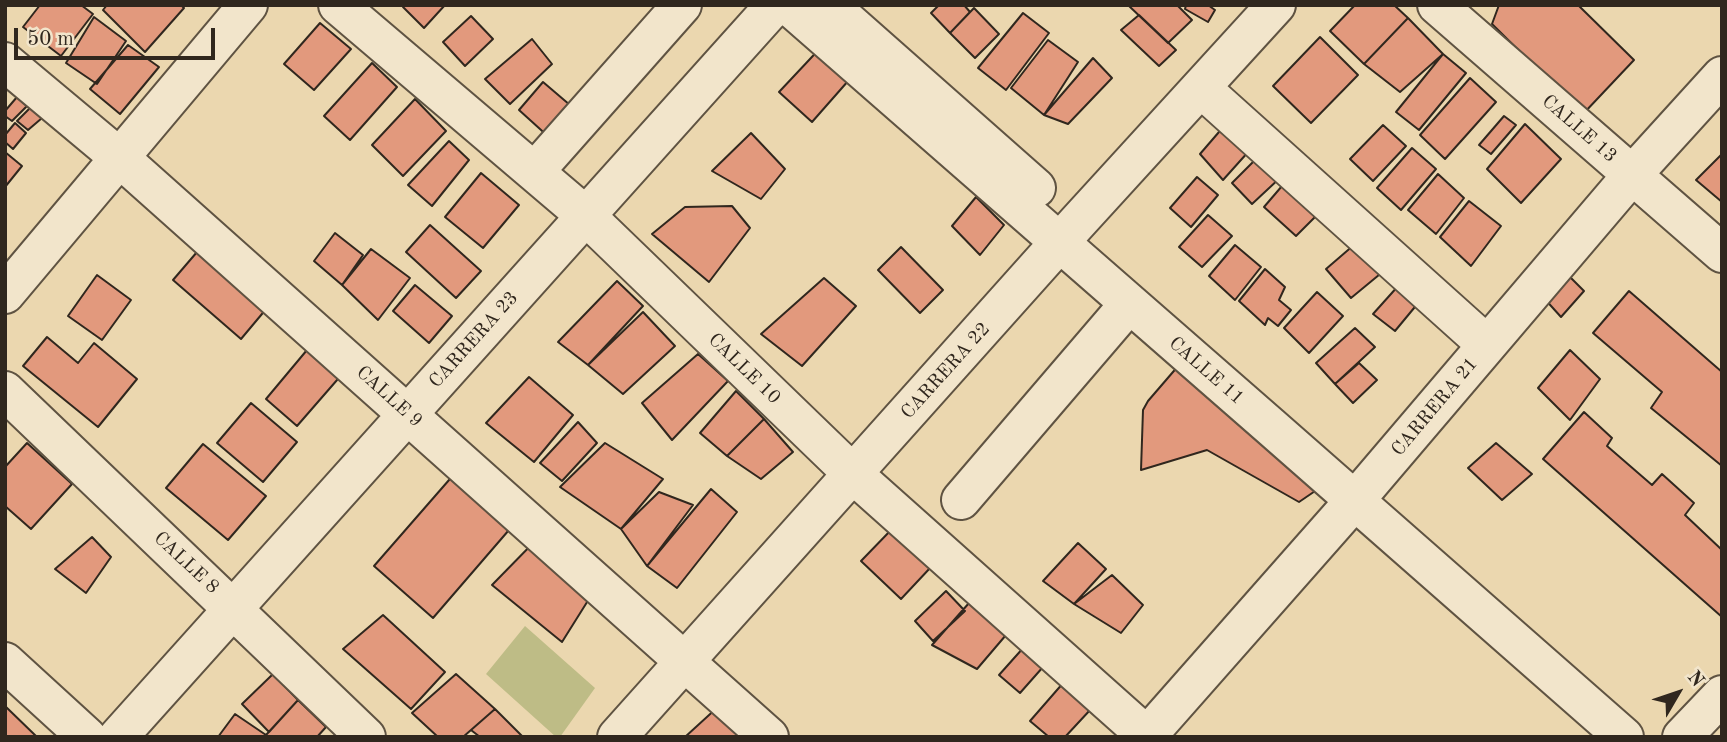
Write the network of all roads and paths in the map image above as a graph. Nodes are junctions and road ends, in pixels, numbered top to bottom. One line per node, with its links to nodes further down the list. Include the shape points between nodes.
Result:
1 (248, 5): 12 (street)
2 (338, 5): 13 (street, CALLE 10)
3 (682, 5): 13 (street)
4 (775, 5): 15 (street, CARRERA 23)
5 (788, 5): 16 (street, CALLE 11)
6 (829, 5): 16 (street, CALLE 11)
7 (1276, 5): 11 (street, CARRERA 22)
8 (1437, 5): 14 (street, CALLE 13)
9 (5, 62): 12 (street, CALLE 9)
10 (1722, 76): 14 (street, CARRERA 21)
11 (1200, 88): 16 (street, CARRERA 22); 20 (street)
12 (121, 159): 18 (street); 22 (street, CALLE 9)
13 (535, 171): 15 (street, CALLE 10)
14 (1632, 175): 17 (street, CALLE 13); 20 (street, CARRERA 21)
15 (586, 216): 22 (street, CARRERA 23); 23 (street, CALLE 10)
16 (1068, 234): 19 (street, CALLE 11); 23 (street, CARRERA 22); 24 (street, CALLE 11)
17 (1722, 253)
18 (5, 294)
19 (1129, 304): 24 (street, CALLE 11); 25 (street)
20 (1487, 345): 24 (street, CARRERA 21)
21 (5, 391): 26 (street, CALLE 8)
22 (408, 414): 26 (street, CARRERA 23); 27 (street, CALLE 9)
23 (853, 474): 27 (street, CARRERA 22); 30 (street, CALLE 10)
24 (1363, 491): 30 (street, CARRERA 21); 36 (street, CALLE 11); 37 (street, CALLE 11)
25 (961, 500)
26 (233, 608): 32 (street, CARRERA 23); 33 (street, CALLE 8)
27 (685, 661): 34 (street, CARRERA 22); 35 (street, CALLE 9)
28 (5, 662): 31 (street)
29 (1722, 695): 38 (street)
30 (1147, 736)
31 (87, 737)
32 (118, 737)
33 (366, 737)
34 (617, 737)
35 (769, 737)
36 (1624, 737)
37 (1656, 737)
38 (1682, 737)

